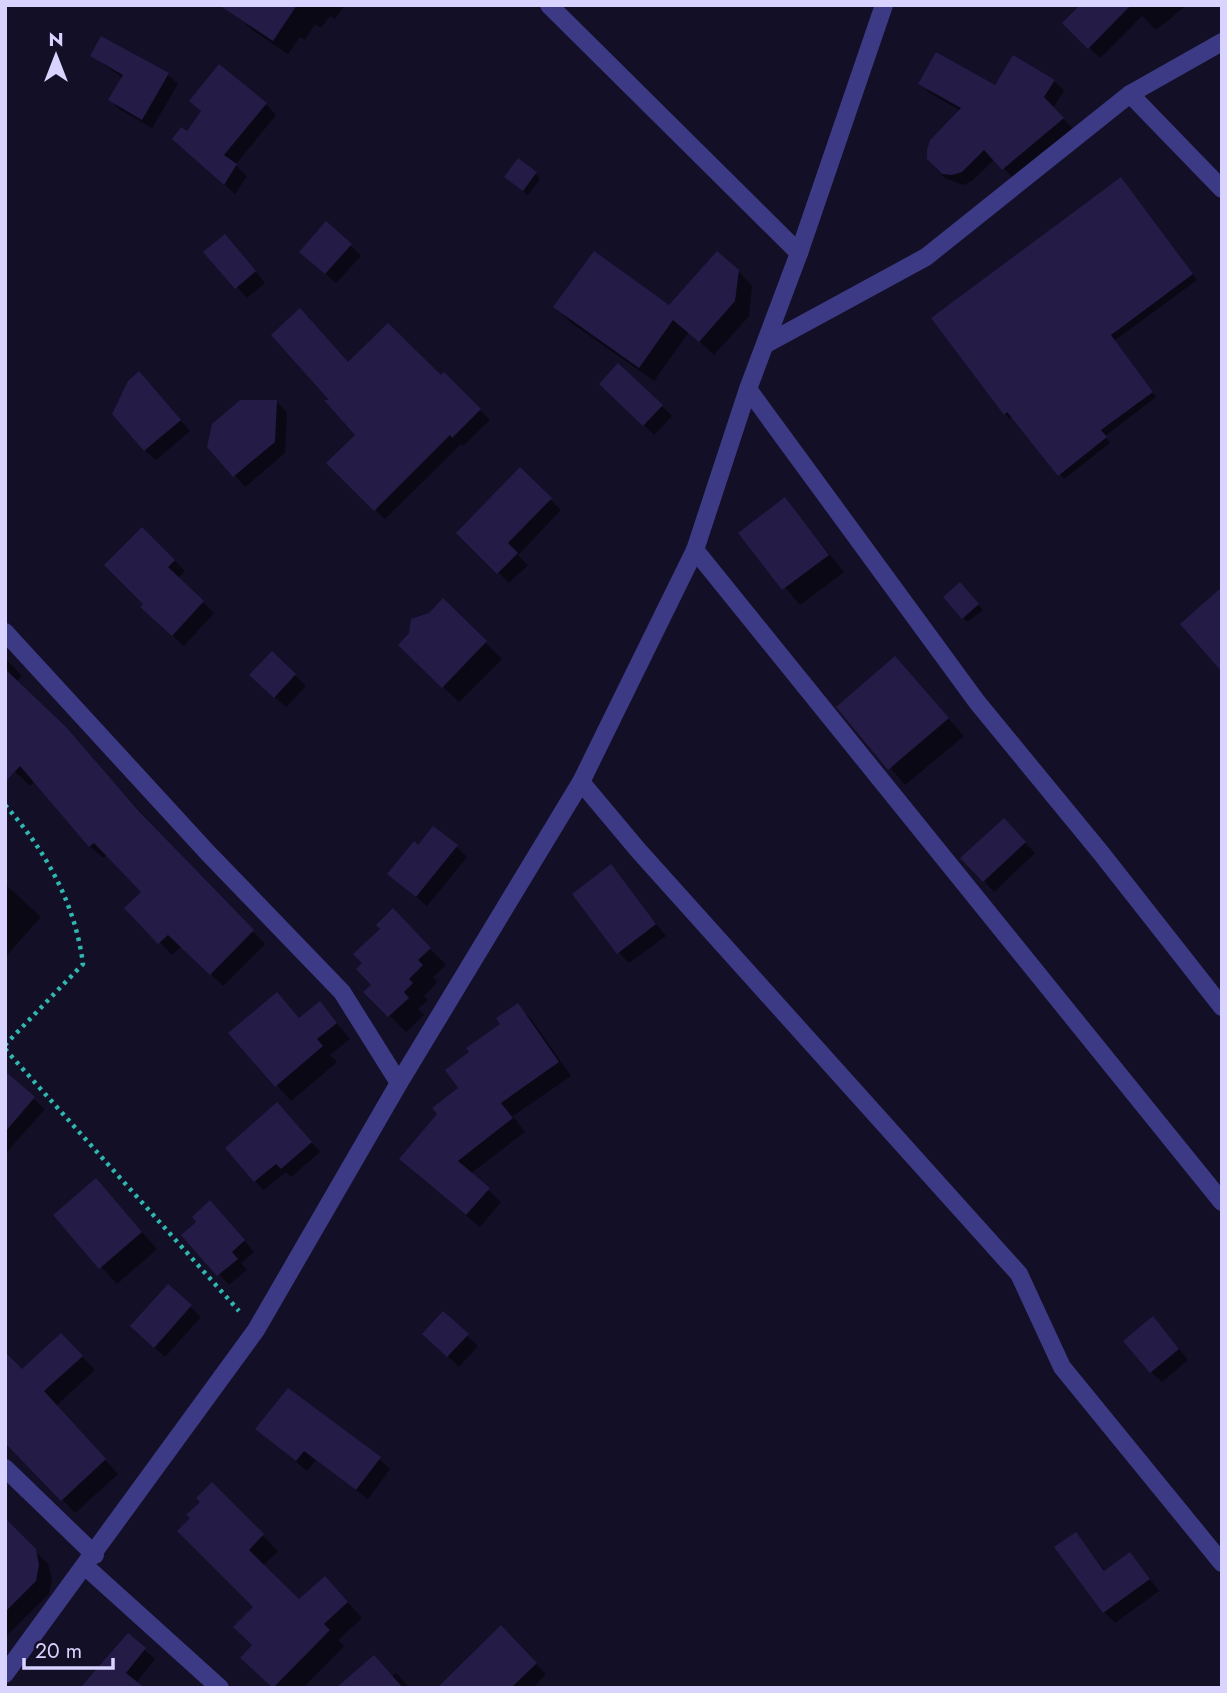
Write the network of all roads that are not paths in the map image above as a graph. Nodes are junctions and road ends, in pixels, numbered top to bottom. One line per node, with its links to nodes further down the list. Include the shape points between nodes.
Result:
1 (549, 5): 6 (street)
2 (884, 5): 6 (street)
3 (1222, 42): 4 (street)
4 (1130, 94): 5 (street); 7 (street, via 926,257)
5 (1222, 189)
6 (799, 253): 7 (street)
7 (766, 344): 8 (street)
8 (748, 389): 9 (street); 12 (street, via 977,702)
9 (695, 550): 11 (street); 14 (street)
10 (5, 632): 13 (street, via 342,992)
11 (581, 782): 13 (street); 17 (street, via 1019,1274 1062,1367)
12 (1222, 1007)
13 (399, 1083): 16 (street, via 256,1330)
14 (1222, 1202)
15 (5, 1468): 16 (street)
16 (91, 1561): 18 (street); 19 (street)
17 (1222, 1563)
18 (5, 1674)
19 (220, 1688)

